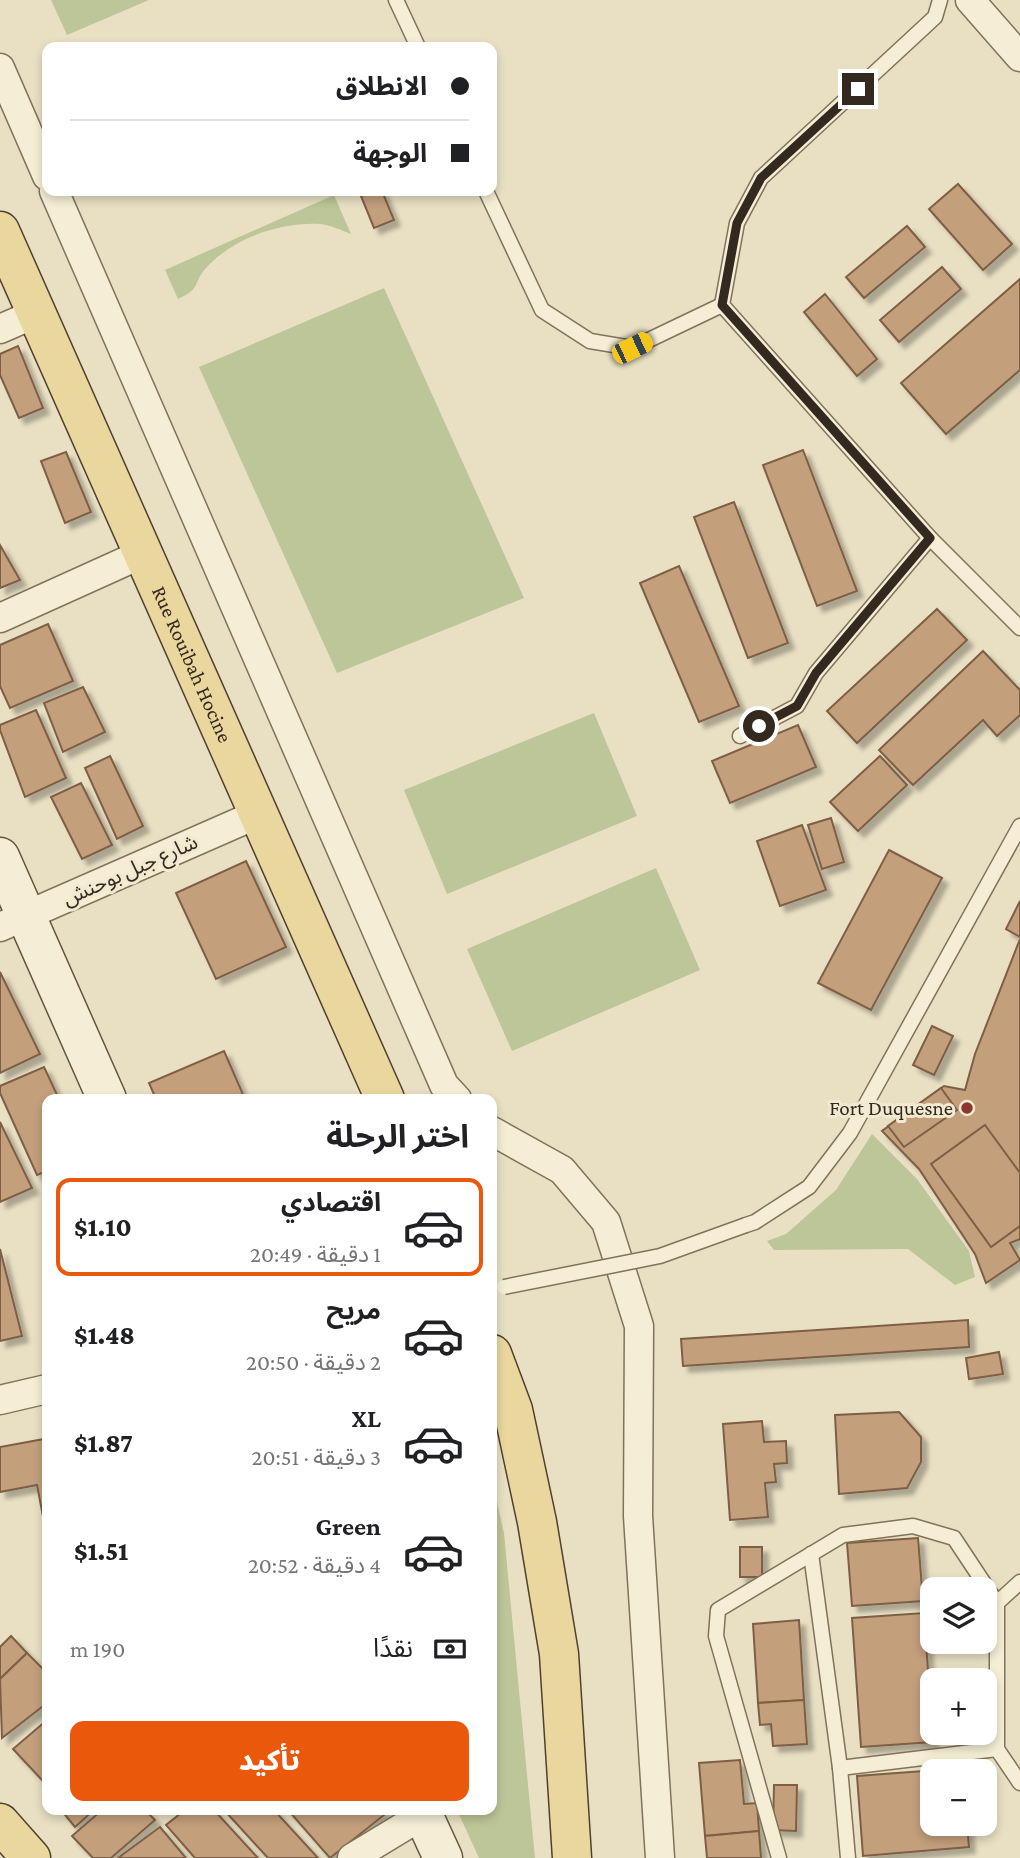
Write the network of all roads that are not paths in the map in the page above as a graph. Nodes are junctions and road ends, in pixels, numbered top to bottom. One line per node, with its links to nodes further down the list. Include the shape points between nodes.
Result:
1 (396, 0): 4 (lane)
2 (940, 0): 11 (lane, via 935,17 761,178 737,223)
3 (970, 0): 5 (street)
4 (416, 42)
5 (1020, 57)
6 (0, 68): 7 (street)
7 (42, 165)
8 (56, 196): 25 (street, via 444,1085)
9 (488, 196): 11 (lane, via 542,310 590,341 632,348)
10 (0, 231): 12 (main road, Rue Rouibah Hocine)
11 (722, 305): 14 (lane)
12 (37, 313): 13 (street); 15 (main road, Rue Rouibah Hocine)
13 (0, 329)
14 (930, 538): 17 (lane); 18 (lane, via 816,673 797,706)
15 (144, 553): 16 (street); 19 (main road, Rue Rouibah Hocine)
16 (0, 618)
17 (1020, 628)
18 (740, 736)
19 (260, 813): 22 (street, شارع جبل بوحنش); 24 (main road, Rue Rouibah Hocine)
20 (1020, 826): 27 (lane, bridge, via 850,1133 810,1187 755,1222 660,1256)
21 (0, 858): 22 (main road)
22 (13, 922): 23 (main road)
23 (104, 1094)
24 (382, 1094)
25 (452, 1094)
26 (497, 1134): 44 (street, via 562,1170 606,1222 639,1326 638,1516)
27 (498, 1288)
28 (497, 1368): 43 (main road, via 516,1423 559,1654)
29 (42, 1390): 30 (street)
30 (0, 1400)
31 (811, 1554): 33 (lane, via 843,1535 913,1526 954,1538); 35 (lane); 45 (lane, via 718,1610 716,1636)
32 (1020, 1582): 33 (lane)
33 (998, 1603): 34 (lane)
34 (998, 1749): 35 (lane); 36 (lane)
35 (840, 1768): 46 (lane)
36 (1020, 1783)
37 (417, 1815): 41 (street)
38 (423, 1815): 42 (main road)
39 (0, 1823): 40 (main road)
40 (31, 1858)
41 (352, 1858)
42 (443, 1858)
43 (572, 1858)
44 (660, 1858)
45 (779, 1858)
46 (848, 1858)

